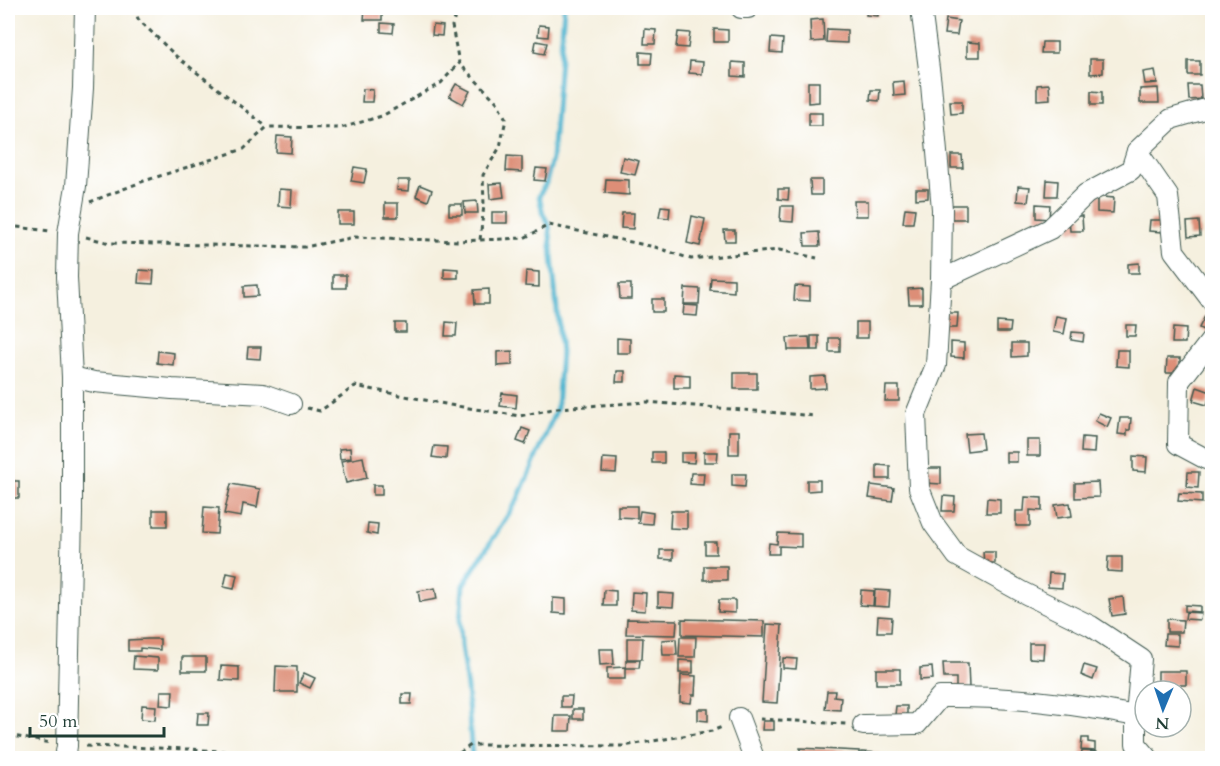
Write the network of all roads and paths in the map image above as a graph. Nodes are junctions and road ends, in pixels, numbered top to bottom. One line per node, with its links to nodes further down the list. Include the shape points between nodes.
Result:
1 (85, 8): 11 (street, via 83,88)
2 (135, 8): 9 (path, via 138,19 177,57)
3 (458, 8): 7 (path, via 452,26)
4 (741, 8): 5 (street)
5 (748, 8)
6 (921, 8): 16 (street, via 942,209)
7 (459, 63): 9 (path, via 441,82 382,116 341,128); 14 (path, via 497,102 506,119 500,147 483,176)
8 (1212, 107): 10 (street, via 1171,120)
9 (267, 127): 11 (path, via 244,148)
10 (1137, 151): 16 (street, via 1131,170 1086,194 1050,229); 17 (street, via 1168,196 1174,251)
11 (72, 209): 13 (street)
12 (8, 226): 13 (path)
13 (68, 233): 14 (path, via 110,243 305,248 355,237); 19 (street)
14 (480, 240): 15 (path, via 524,238 549,225 655,247 691,259 778,250)
15 (817, 258)
16 (942, 280): 23 (street, via 936,365 916,414 919,488 933,523 957,556 1090,626 1141,659)
17 (1212, 301)
18 (1212, 339): 22 (street, via 1179,381 1178,444)
19 (72, 377): 20 (street, via 105,383 263,394); 29 (street)
20 (291, 404): 21 (path, via 320,411 356,386 520,416 557,408 647,402)
21 (815, 416)
22 (1212, 459)
23 (1139, 679)
24 (1133, 715): 26 (street, via 1081,705 988,696 940,697 916,724)
25 (740, 718): 26 (path); 31 (path, via 712,731 624,746 471,745); 32 (street)
26 (862, 725)
27 (8, 735): 29 (path)
28 (1136, 739): 33 (street)
29 (66, 752): 30 (path, via 189,749)
30 (327, 759)
31 (452, 759)
32 (754, 759)
33 (1148, 759)

